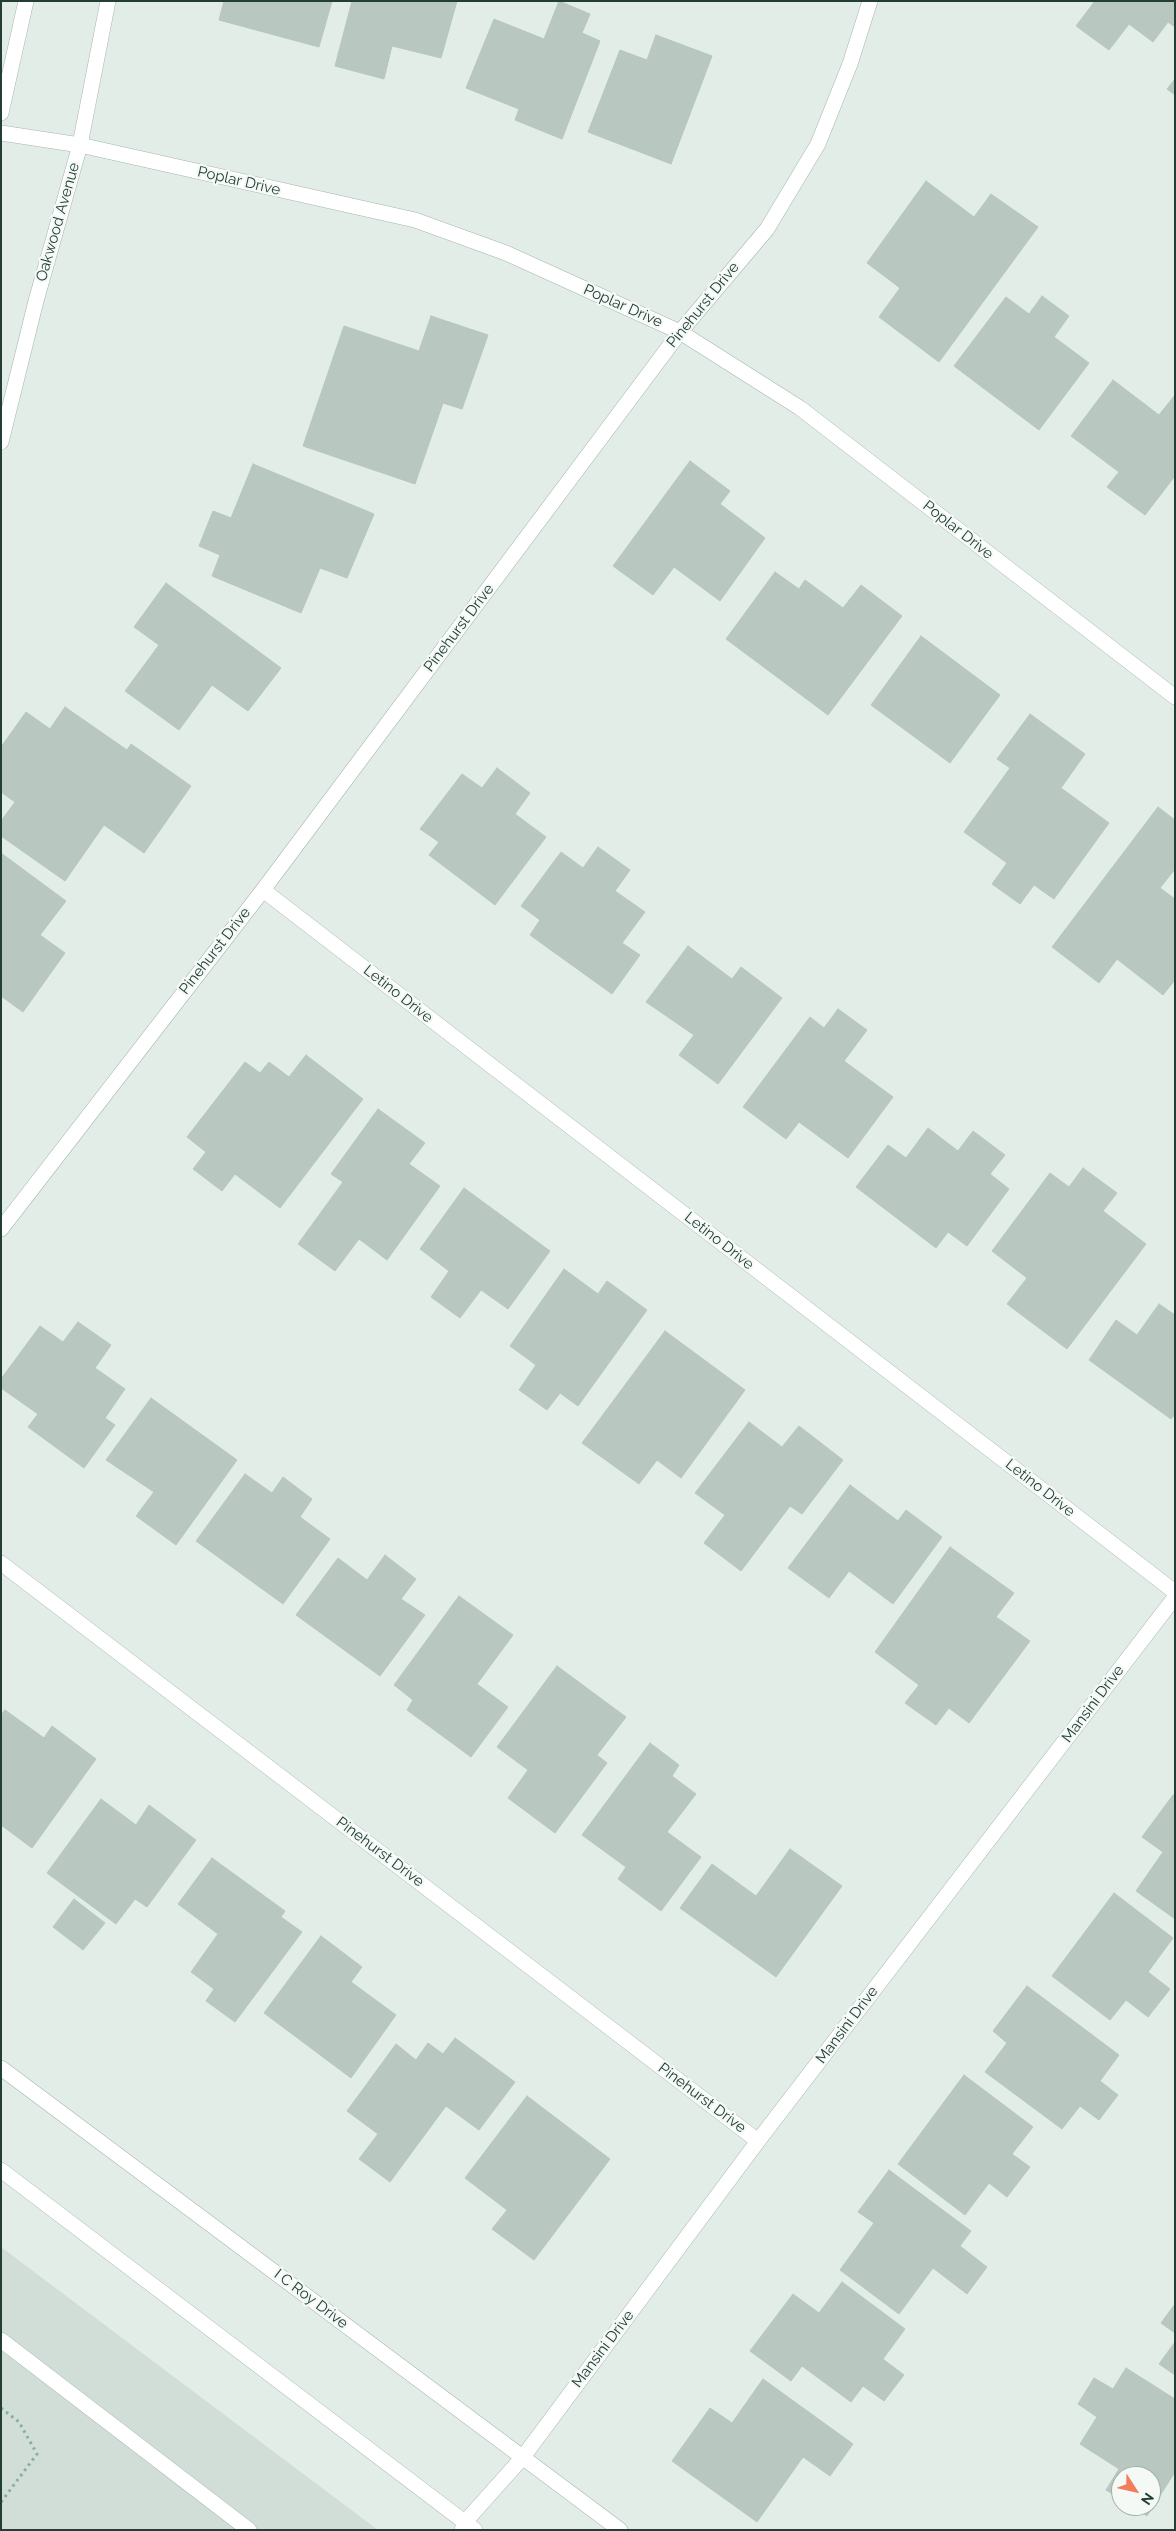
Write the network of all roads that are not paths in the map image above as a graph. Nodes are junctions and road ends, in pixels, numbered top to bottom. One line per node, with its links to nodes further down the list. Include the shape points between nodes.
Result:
1 (26, 1): 4 (street)
2 (108, 1): 6 (street, Oakwood Avenue)
3 (870, 1): 7 (street, Pinehurst Drive, via 850,64 818,144 767,229)
4 (1, 113)
5 (1, 133): 6 (street, Poplar Drive)
6 (80, 145): 7 (street, Poplar Drive, via 415,220 506,253); 8 (street, Oakwood Avenue)
7 (680, 332): 9 (street, Poplar Drive, via 800,408); 10 (street, Pinehurst Drive)
8 (1, 442)
9 (1175, 697)
10 (263, 890): 11 (street, Pinehurst Drive); 13 (street, Letino Drive)
11 (1, 1229)
12 (1, 1563): 16 (street, Pinehurst Drive)
13 (1175, 1592)
14 (1175, 1597): 16 (street, Mansini Drive)
15 (1, 2068): 19 (street, I C Roy Drive)
16 (758, 2140): 19 (street, Mansini Drive)
17 (1, 2170): 20 (street)
18 (1, 2340): 21 (street)
19 (523, 2457): 20 (street, Mansini Drive); 22 (street, I C Roy Drive)
20 (467, 2527)
21 (249, 2530)
22 (620, 2530)

